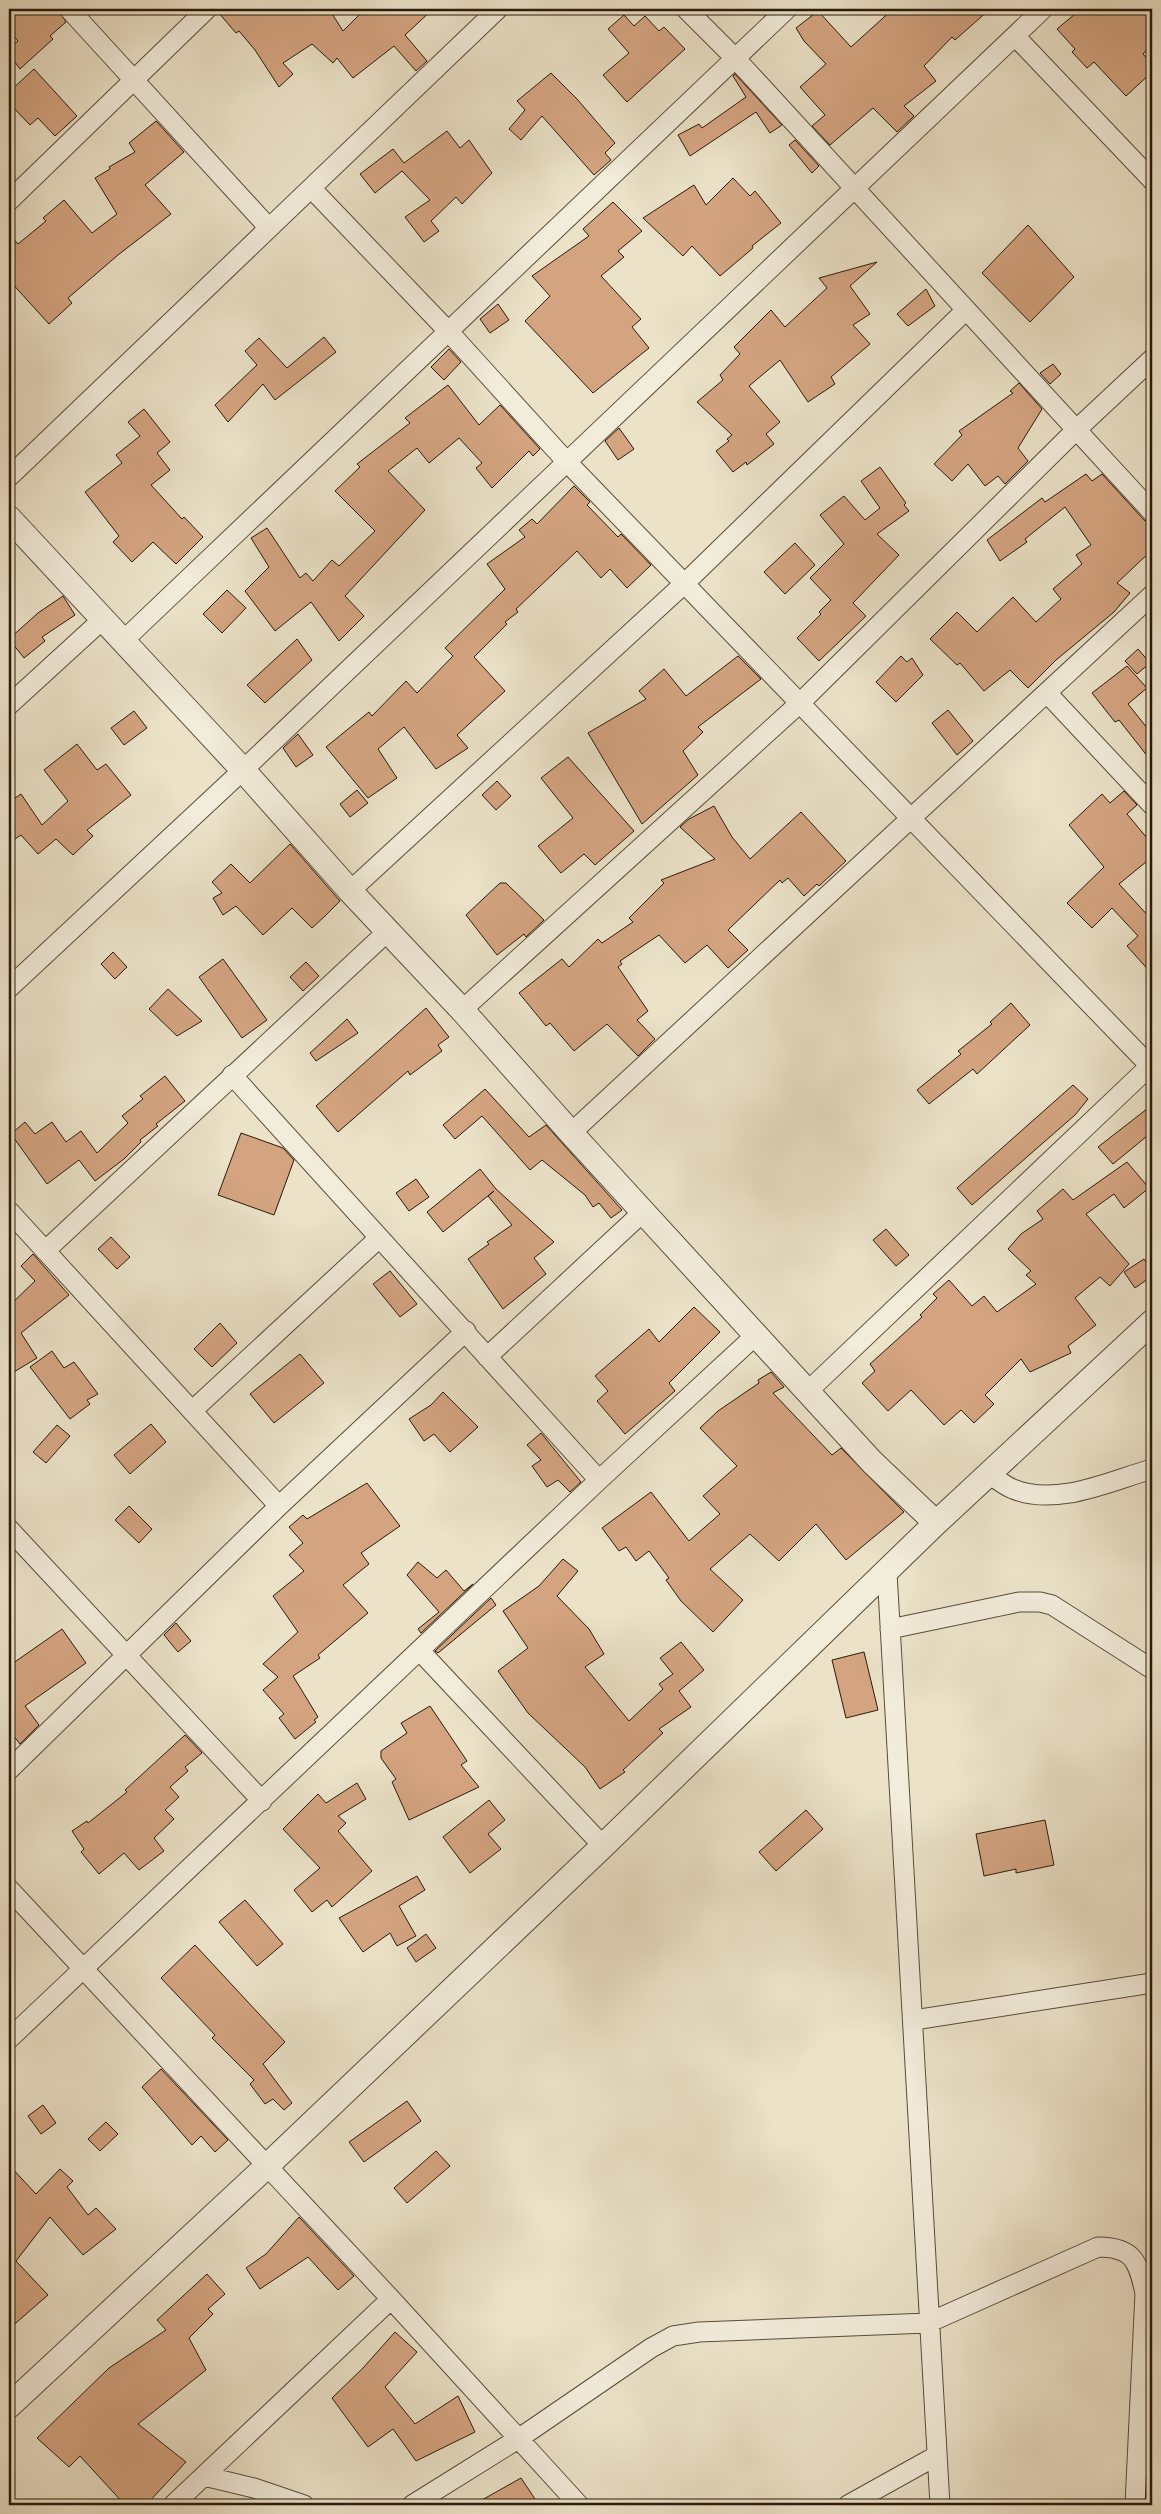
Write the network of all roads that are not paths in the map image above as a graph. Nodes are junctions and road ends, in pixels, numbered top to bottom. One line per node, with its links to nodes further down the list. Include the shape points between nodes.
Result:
1 (69, 9): 9 (street)
2 (207, 9): 9 (street)
3 (498, 9): 11 (street)
4 (686, 9): 8 (street)
5 (787, 9): 8 (street)
6 (1043, 9): 7 (street)
7 (1015, 36): 10 (street); 12 (street)
8 (735, 58): 12 (street); 16 (street)
9 (133, 79): 13 (street); 14 (street)
10 (1152, 180)
11 (311, 188): 14 (street); 16 (street)
12 (854, 188): 15 (street); 19 (street)
13 (9, 201)
14 (269, 228): 20 (street)
15 (966, 310): 18 (street); 23 (street)
16 (449, 332): 19 (street); 26 (street)
17 (1152, 360): 18 (street)
18 (1076, 430): 21 (street); 28 (street)
19 (566, 461): 23 (street); 30 (street)
20 (9, 476)
21 (1152, 512)
22 (9, 518): 25 (street)
23 (685, 583): 28 (street); 33 (street)
24 (1152, 595): 27 (street)
25 (102, 620): 26 (street); 29 (street)
26 (124, 640): 30 (street)
27 (1047, 693): 31 (street); 32 (street)
28 (801, 702): 32 (street); 36 (street)
29 (9, 705)
30 (243, 770): 33 (street); 35 (street)
31 (1152, 806)
32 (911, 816): 37 (street); 39 (street)
33 (350, 891): 34 (street)
34 (388, 931): 36 (street); 38 (street)
35 (9, 988)
36 (462, 1010): 39 (street)
37 (1152, 1066): 48 (street)
38 (232, 1075): 42 (street); 43 (street)
39 (570, 1133): 41 (street)
40 (9, 1211): 43 (street)
41 (643, 1212): 46 (street); 47 (street)
42 (379, 1238): 45 (street); 49 (street)
43 (44, 1251): 49 (street)
44 (1152, 1322): 51 (street)
45 (466, 1331): 47 (street); 53 (street)
46 (756, 1335): 48 (street); 52 (street)
47 (487, 1357): 52 (street)
48 (807, 1392): 54 (street, via 872,1462)
49 (193, 1410): 53 (street)
50 (1152, 1469): 51 (street, via 1057,1495 1032,1494 1012,1488)
51 (990, 1474): 54 (street)
52 (599, 1480): 58 (street)
53 (279, 1506): 59 (street)
54 (936, 1523): 56 (street)
55 (9, 1529): 59 (street)
56 (887, 1572): 57 (street); 63 (street)
57 (890, 1629): 60 (street, via 1019,1602 1040,1602 1052,1605); 67 (street)
58 (420, 1652): 62 (street); 63 (street)
59 (127, 1656): 61 (street); 62 (street)
60 (1152, 1668)
61 (9, 1770)
62 (262, 1801): 65 (street)
63 (603, 1846): 69 (street)
64 (9, 1889): 65 (street)
65 (84, 1968): 68 (street); 69 (street)
66 (1152, 1983): 67 (street)
67 (914, 2020): 71 (street)
68 (9, 2039)
69 (267, 2166): 70 (street); 72 (street)
70 (391, 2299): 73 (street); 75 (street)
71 (928, 2324): 73 (street, via 699,2332 673,2336); 74 (street); 82 (street, via 1098,2247 1116,2247 1130,2254 1140,2270 1145,2293)
72 (9, 2406)
73 (518, 2439): 78 (street); 79 (street)
74 (936, 2456): 80 (street); 81 (street)
75 (204, 2476): 76 (street); 77 (street)
76 (173, 2505)
77 (304, 2505)
78 (412, 2505)
79 (579, 2505)
80 (848, 2505)
81 (940, 2505)
82 (1135, 2505)

